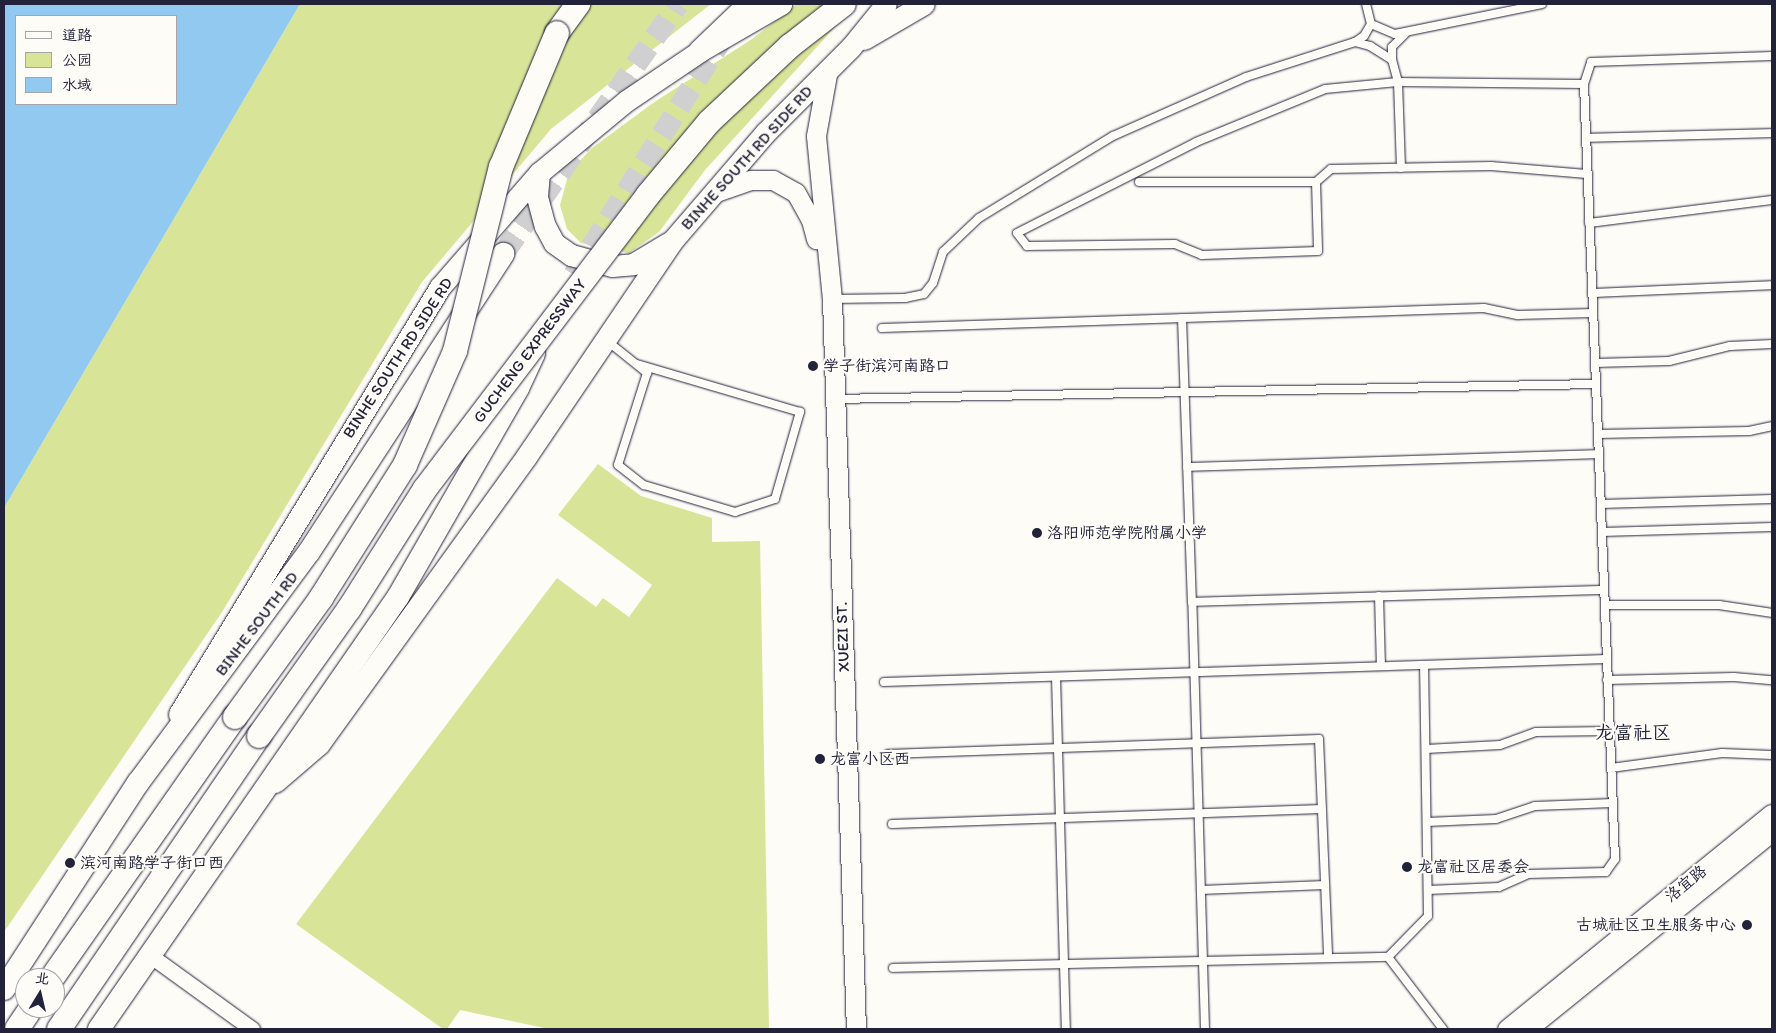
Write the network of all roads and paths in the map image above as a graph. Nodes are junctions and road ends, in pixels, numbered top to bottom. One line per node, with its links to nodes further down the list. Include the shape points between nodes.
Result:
1 (578, 4): 92 (highway, bridge, via 557,33 501,167 455,351 405,465 321,598)
2 (749, 4): 13 (main road)
3 (781, 4): 13 (main road, BINHE SOUTH RD SIDE RD)
4 (844, 4): 97 (highway, GUCHENG EXPRESSWAY, bridge, via 790,46 709,122 648,195 425,489 349,609)
5 (886, 4): 12 (main road, BINHE SOUTH RD SIDE RD)
6 (924, 4): 12 (main road)
7 (1366, 4): 9 (lane)
8 (1542, 4): 10 (lane)
9 (1371, 24): 10 (lane, via 1395,34); 11 (lane, via 1364,36)
10 (1407, 32): 15 (lane, via 1396,40)
11 (1355, 42): 15 (lane, via 1370,46); 35 (lane, via 1246,77 1113,136 979,218 943,252 933,283 924,294 905,298)
12 (851, 47): 16 (main road, BINHE SOUTH RD SIDE RD)
13 (700, 51): 22 (main road, BINHE SOUTH RD SIDE RD, via 626,101)
14 (1772, 56): 18 (lane, via 1591,62)
15 (1392, 60): 17 (lane)
16 (828, 69): 26 (main road, BINHE SOUTH RD SIDE RD, via 765,133); 30 (street, via 816,136)
17 (1398, 82): 18 (lane); 21 (lane); 25 (lane, via 1325,89 1270,109 1108,184 1017,233 1026,246 1175,244 1202,255 1318,251)
18 (1584, 84): 20 (lane)
19 (1772, 133): 20 (lane)
20 (1586, 138): 23 (lane)
21 (1401, 168): 23 (lane, via 1491,166); 25 (lane, via 1331,169)
22 (539, 172): 29 (main road, via 537,197 545,226 554,243 571,254 612,266 633,264); 74 (main road, BINHE SOUTH RD SIDE RD, via 440,287)
23 (1587, 174): 28 (lane)
24 (1139, 182): 25 (lane)
25 (1316, 182)
26 (713, 194): 29 (main road, BINHE SOUTH RD SIDE RD); 30 (street, via 750,180 773,180 796,193)
27 (1772, 200): 28 (lane)
28 (1589, 223): 34 (lane)
29 (673, 240): 39 (main road, BINHE SOUTH RD SIDE RD)
30 (821, 245): 35 (street, XUEZI ST.)
31 (502, 254): 74 (main road, BINHE SOUTH RD, via 310,552)
32 (1772, 284): 34 (lane)
33 (567, 286): 75 (main road, via 518,388 398,597)
34 (1592, 293): 36 (lane)
35 (828, 299): 45 (street, XUEZI ST.)
36 (1593, 313): 37 (lane, via 1518,315 1484,308); 41 (lane)
37 (1182, 318): 38 (lane); 44 (lane)
38 (882, 328)
39 (606, 340): 42 (lane); 75 (main road, BINHE SOUTH RD SIDE RD, via 319,744)
40 (1772, 344): 41 (lane, via 1730,346 1669,361)
41 (1595, 363): 43 (lane)
42 (638, 364): 42 (lane, via 647,373 618,465 644,485 735,512 775,499 800,412)
43 (1596, 384): 44 (lane); 47 (lane)
44 (1185, 393): 45 (lane); 49 (lane)
45 (832, 400): 100 (street, XUEZI ST.); 101 (street, XUEZI ST.)
46 (1772, 426): 47 (lane, via 1749,431)
47 (1598, 434): 48 (lane)
48 (1598, 454): 49 (lane); 51 (lane)
49 (1187, 468): 56 (lane)
50 (1772, 499): 51 (lane)
51 (1601, 504): 53 (lane)
52 (1772, 527): 53 (lane)
53 (1602, 532): 54 (lane)
54 (1604, 590): 55 (lane); 57 (lane)
55 (1379, 596): 56 (lane); 61 (lane)
56 (1192, 602): 62 (lane)
57 (1604, 605): 58 (lane, via 1719,605); 59 (lane)
58 (1772, 613)
59 (1607, 659): 60 (lane); 64 (lane)
60 (1424, 665): 61 (lane); 70 (lane)
61 (1381, 666): 62 (lane)
62 (1194, 672): 63 (lane); 68 (lane)
63 (1056, 677): 66 (lane); 69 (lane)
64 (1608, 680): 65 (lane, via 1734,677); 67 (lane)
65 (1772, 680)
66 (884, 682)
67 (1610, 731): 70 (lane, via 1536,732 1500,745); 73 (lane)
68 (1196, 743): 69 (lane); 77 (lane, via 1319,739); 78 (lane)
69 (1058, 748): 71 (lane); 80 (lane)
70 (1426, 749): 81 (lane)
71 (888, 754)
72 (1772, 754): 73 (lane, via 1722,753)
73 (1611, 768): 76 (lane)
74 (138, 784): 94 (main road, BINHE SOUTH RD)
75 (258, 797): 87 (main road)
76 (1612, 803): 81 (lane, via 1535,806 1496,819); 86 (lane, via 1615,859 1606,872 1528,874 1499,887)
77 (1322, 809): 78 (lane); 84 (lane)
78 (1199, 813): 80 (lane); 85 (lane)
79 (1772, 814): 105 (street, 洛宜路)
80 (1060, 818): 82 (lane); 91 (lane)
81 (1427, 822): 86 (lane)
82 (892, 824)
83 (1772, 831): 106 (street, 洛宜路)
84 (1325, 885): 85 (lane); 89 (lane)
85 (1201, 890): 90 (lane)
86 (1428, 890): 88 (lane, via 1428,916)
87 (151, 956): 98 (main road); 99 (street)
88 (1388, 957): 89 (lane); 104 (lane)
89 (1328, 958): 90 (lane)
90 (1203, 961): 91 (lane); 103 (lane)
91 (1064, 964): 93 (lane); 102 (lane)
92 (59, 968)
93 (893, 968)
94 (4, 988)
95 (24, 1018): 96 (highway)
96 (17, 1029)
97 (59, 1029)
98 (99, 1029)
99 (252, 1029)
100 (850, 1029)
101 (856, 1029)
102 (1066, 1029)
103 (1205, 1029)
104 (1443, 1029)
105 (1506, 1029)
106 (1527, 1029)

